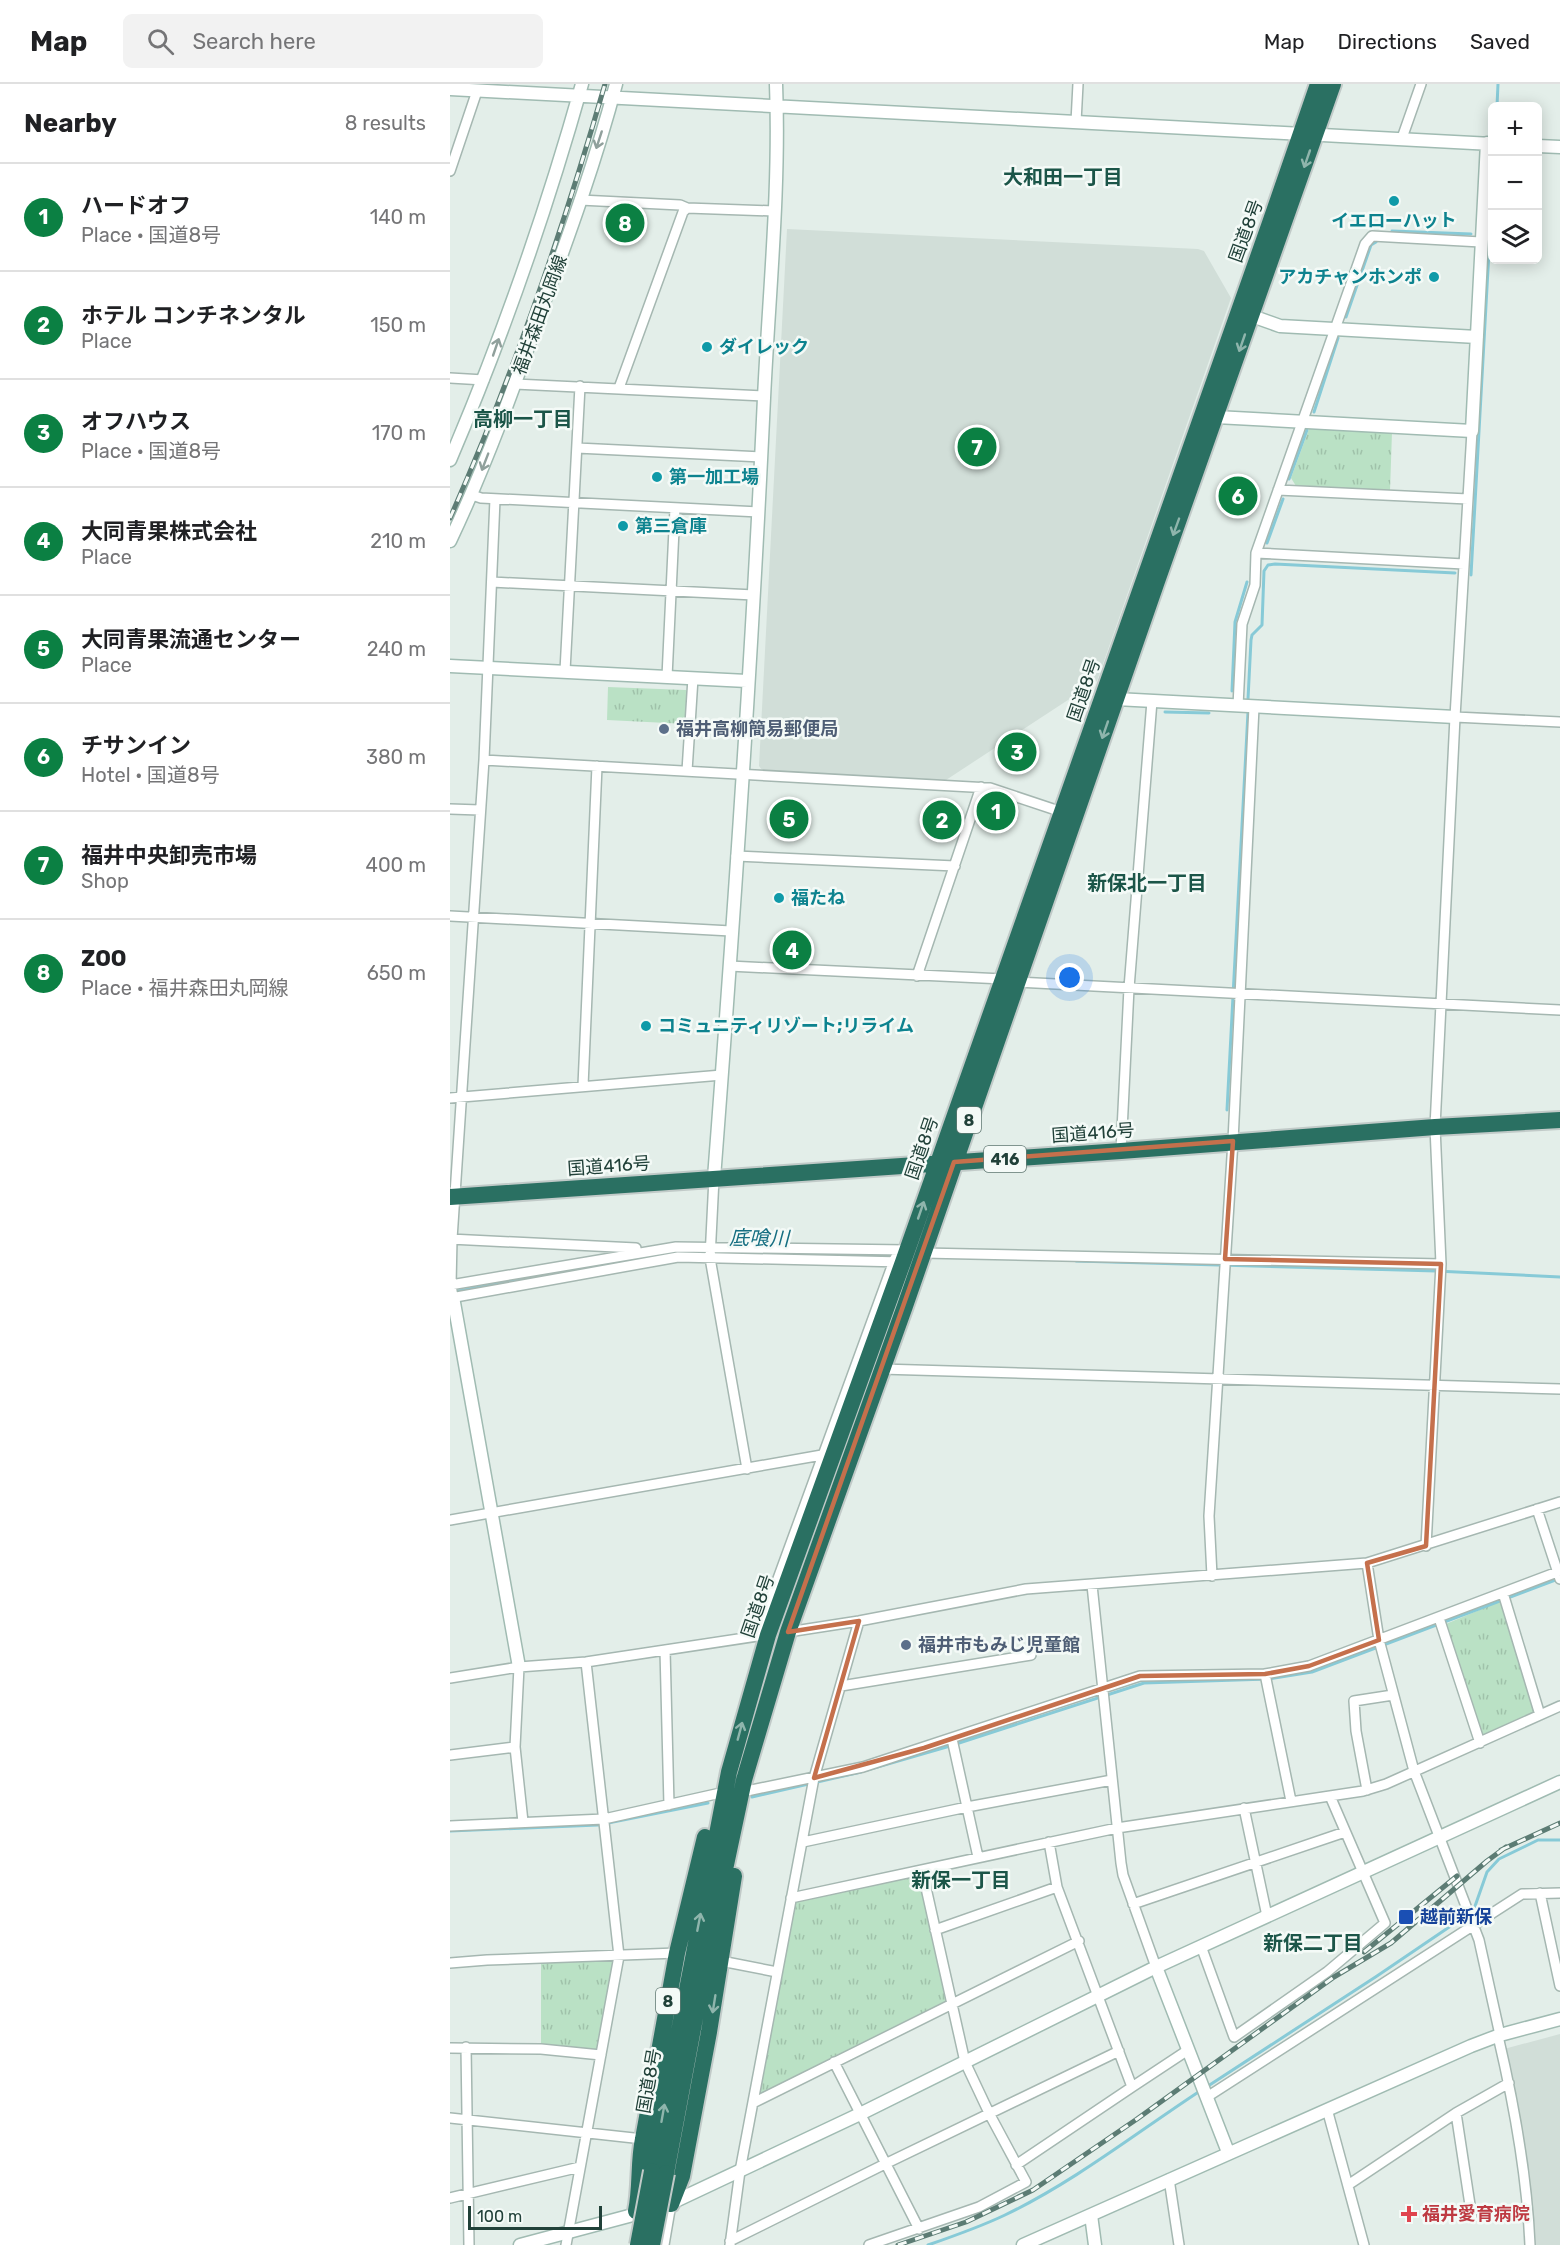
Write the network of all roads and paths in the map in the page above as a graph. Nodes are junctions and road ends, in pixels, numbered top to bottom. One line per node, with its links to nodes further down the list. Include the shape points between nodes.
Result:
1 (616, 84): 10 (street, 福井森田丸岡線)
2 (776, 84): 11 (street)
3 (1078, 84): 12 (street)
4 (1318, 84): 13 (highway, 国道8号 / 8)
5 (1333, 84): 13 (highway, 国道8号 / 8)
6 (1421, 84): 14 (street)
7 (450, 89): 9 (street)
8 (580, 90): 9 (street); 10 (street); 28 (street, 福井森田丸岡線, one-way to 8)
9 (477, 91): 19 (street)
10 (613, 98): 11 (street); 20 (street, 福井森田丸岡線, one-way to 20)
11 (777, 106): 12 (street); 22 (street)
12 (1076, 122): 13 (street)
13 (1308, 133): 14 (street); 24 (highway, 国道8号 / 8, one-way to 24); 72 (highway, 国道8号 / 8)
14 (1402, 138): 15 (street)
15 (1488, 144)
16 (1542, 146): 17 (street)
17 (1560, 147)
18 (1489, 156): 23 (street)
19 (450, 171)
20 (580, 200): 21 (street); 29 (street, 福井森田丸岡線)
21 (687, 208): 22 (street); 31 (street)
22 (774, 211): 32 (street)
23 (1482, 242): 25 (street, via 1372,236); 26 (street)
24 (1251, 316): 25 (street, via 1280,326); 33 (highway, 国道8号 / 8, one-way to 33)
25 (1335, 329): 26 (street); 34 (street)
26 (1477, 337): 35 (street)
27 (450, 378): 28 (street)
28 (484, 380): 38 (street, 福井森田丸岡線)
29 (515, 384): 30 (street); 40 (street, 福井森田丸岡線, one-way to 40)
30 (580, 386): 31 (street); 36 (street)
31 (619, 388): 32 (street)
32 (764, 396): 37 (street)
33 (1216, 417): 34 (street); 59 (highway, 国道8号 / 8, one-way to 59)
34 (1302, 422): 35 (street); 39 (street)
35 (1472, 431): 42 (street)
36 (577, 448): 37 (street); 43 (street)
37 (762, 456): 45 (street)
38 (450, 460)
39 (1278, 490): 42 (street); 47 (street)
40 (472, 495): 41 (street); 46 (street, 福井森田丸岡線)
41 (495, 499): 43 (street); 49 (street)
42 (1468, 499): 48 (street)
43 (574, 503): 44 (street); 50 (street)
44 (675, 508): 45 (street); 51 (street)
45 (759, 512): 52 (street)
46 (450, 541)
47 (1256, 553): 48 (street); 61 (street, via 1254,585 1242,624)
48 (1464, 564): 63 (street)
49 (492, 582): 50 (street); 54 (street)
50 (570, 586): 51 (street); 55 (street)
51 (671, 591): 52 (street); 56 (street)
52 (754, 596): 58 (street)
53 (450, 666): 54 (street)
54 (488, 668): 55 (street); 65 (street)
55 (566, 671): 56 (street)
56 (667, 677): 57 (street)
57 (693, 678): 58 (street); 67 (street)
58 (747, 681): 68 (street)
59 (1116, 699): 60 (street); 81 (highway, 国道8号 / 8, one-way to 81)
60 (1152, 701): 61 (street); 82 (street)
61 (1238, 706): 62 (street)
62 (1254, 707): 63 (street); 83 (street)
63 (1455, 717): 64 (street); 84 (street)
64 (1560, 722)
65 (484, 760): 66 (street); 71 (street)
66 (597, 766): 67 (street); 77 (street)
67 (687, 771): 68 (street)
68 (742, 774): 69 (street); 73 (street)
69 (981, 787): 72 (street); 74 (street)
70 (450, 809): 71 (street)
71 (480, 810): 76 (street)
72 (1062, 812): 81 (highway, 国道8号 / 8)
73 (736, 856): 74 (street); 78 (street)
74 (955, 866): 80 (street)
75 (450, 916): 76 (street)
76 (473, 917): 77 (street); 88 (street)
77 (590, 923): 78 (street); 87 (street)
78 (731, 931): 79 (street)
79 (729, 966): 80 (street); 86 (street)
80 (917, 976): 81 (street)
81 (1010, 981): 82 (street); 94 (highway, 国道8号 / 8); 95 (highway, 国道8号 / 8)
82 (1129, 988): 83 (street); 93 (street)
83 (1239, 994): 84 (street); 92 (street)
84 (1441, 1004): 85 (street); 91 (street)
85 (1560, 1010)
86 (722, 1075): 87 (street); 96 (street)
87 (583, 1086): 88 (street)
88 (462, 1096): 89 (street); 97 (street)
89 (450, 1098)
90 (1560, 1120): 91 (highway, 国道416号 / 416)
91 (1435, 1127): 92 (highway, 国道416号 / 416); 104 (street)
92 (1233, 1141): 93 (highway, 国道416号 / 416); 103 (street)
93 (1121, 1151): 94 (highway, 国道416号 / 416)
94 (954, 1162): 95 (highway, 国道416号 / 416); 101 (highway, 国道8号 / 8)
95 (937, 1163): 96 (highway, 国道416号 / 416); 101 (highway, 国道8号 / 8, one-way to 95)
96 (714, 1178): 97 (highway, 国道416号 / 416); 99 (street)
97 (453, 1196): 98 (street)
98 (451, 1239): 100 (street); 105 (street)
99 (710, 1246): 100 (street); 101 (street); 102 (street)
100 (654, 1249): 105 (street)
101 (905, 1255): 102 (street); 103 (street); 106 (highway, 国道8号 / 8); 110 (street); 125 (highway, 国道8号 / 8)
102 (710, 1258): 105 (street, via 678,1257); 111 (street)
103 (1226, 1259): 104 (street); 107 (street)
104 (1441, 1264): 108 (street)
105 (451, 1291): 114 (street)
106 (881, 1369): 107 (street); 124 (highway, 国道8号 / 8)
107 (1218, 1379): 108 (street); 119 (street, via 1209,1516)
108 (1433, 1384): 109 (street); 116 (street)
109 (1560, 1389)
110 (822, 1455): 111 (street); 125 (street)
111 (747, 1469): 114 (street)
112 (1560, 1502): 113 (street)
113 (1537, 1509): 116 (street); 118 (street)
114 (491, 1513): 115 (street); 130 (street)
115 (450, 1520)
116 (1426, 1546): 117 (street)
117 (1367, 1563): 119 (street); 126 (street)
118 (1559, 1574): 121 (street)
119 (1212, 1576): 120 (street)
120 (1092, 1585): 123 (street, via 1026,1589); 134 (street)
121 (1503, 1593): 122 (street); 137 (street)
122 (1438, 1618): 126 (street); 139 (street)
123 (860, 1621): 124 (street); 133 (street)
124 (788, 1632): 125 (street); 146 (highway, 国道8号 / 8)
125 (763, 1635): 127 (street); 146 (highway, 国道8号 / 8, one-way to 125, via 745,1712)
126 (1379, 1640): 131 (street, via 1309,1666); 135 (street)
127 (664, 1650): 129 (street); 150 (street)
128 (1031, 1655): 133 (street)
129 (586, 1662): 130 (street); 153 (street)
130 (519, 1667): 132 (street); 140 (street)
131 (1265, 1674): 134 (street, via 1140,1676); 149 (street)
132 (450, 1678)
133 (841, 1686): 143 (street)
134 (1103, 1690): 138 (street); 144 (street)
135 (1393, 1695): 142 (street); 147 (street, via 1354,1701)
136 (1560, 1706): 137 (street)
137 (1540, 1715): 139 (street)
138 (952, 1739): 143 (street); 151 (street)
139 (1480, 1743): 142 (street)
140 (515, 1747): 141 (street); 154 (street)
141 (450, 1755)
142 (1414, 1771): 147 (street); 158 (street)
143 (814, 1778): 146 (street); 159 (street)
144 (1112, 1780): 151 (street); 156 (street)
145 (1560, 1782): 158 (street)
146 (738, 1789): 150 (street); 175 (highway, 8, via 706,1836); 177 (highway, 8, via 743,1826); 209 (highway, 国道8号 / 8)
147 (1367, 1790): 148 (street)
148 (1330, 1796): 149 (street); 157 (street)
149 (1291, 1801): 152 (street)
150 (669, 1805): 153 (street)
151 (967, 1807): 159 (street); 161 (street)
152 (1244, 1808): 156 (street); 162 (street)
153 (604, 1819): 154 (street); 176 (street)
154 (523, 1822): 155 (street)
155 (450, 1826)
156 (1117, 1828): 160 (street); 169 (street, via 1123,1875)
157 (1345, 1832): 162 (street); 164 (street)
158 (1438, 1837): 164 (street); 171 (street)
159 (803, 1842): 168 (street)
160 (1049, 1842): 161 (street); 165 (street)
161 (978, 1857): 163 (street)
162 (1256, 1863): 169 (street); 170 (street)
163 (922, 1870): 168 (street); 172 (street)
164 (1362, 1872): 170 (street); 174 (street, via 1386,1923 1234,2037)
165 (1057, 1887): 172 (street); 173 (street)
166 (1540, 1893): 167 (street); 171 (street, via 1522,1893); 181 (street)
167 (1560, 1893)
168 (791, 1898): 180 (street)
169 (1133, 1904): 179 (street)
170 (1267, 1916): 174 (street)
171 (1473, 1925): 185 (street); 195 (street)
172 (935, 1930): 183 (street)
173 (1078, 1941): 182 (street); 183 (street)
174 (1202, 1946): 179 (street)
175 (677, 1953): 176 (street); 204 (highway, 8, via 667,2038)
176 (619, 1956): 178 (street); 190 (street)
177 (721, 1961): 180 (street); 215 (highway, 8, one-way to 215, via 682,2176)
178 (450, 1964)
179 (1156, 1967): 182 (street); 188 (street)
180 (777, 1972): 196 (street)
181 (1560, 1986)
182 (1099, 1996): 189 (street); 192 (street)
183 (952, 2004): 191 (street); 192 (street)
184 (1560, 2019): 185 (street)
185 (1499, 2036): 193 (street); 197 (street)
186 (450, 2048): 187 (street)
187 (466, 2048): 190 (street); 202 (street)
188 (1188, 2050): 194 (street); 195 (street)
189 (1119, 2051): 194 (street); 200 (street)
190 (601, 2055): 203 (street)
191 (834, 2062): 196 (street); 199 (street)
192 (965, 2062): 199 (street); 200 (street)
193 (1509, 2083): 198 (street); 233 (street)
194 (1132, 2086): 207 (street)
195 (1206, 2097): 205 (street)
196 (753, 2103): 210 (street)
197 (1327, 2109): 205 (street); 212 (street)
198 (1456, 2113): 212 (street); 218 (street)
199 (860, 2114): 206 (street); 210 (street)
200 (990, 2115): 206 (street); 207 (street)
201 (450, 2118): 202 (street)
202 (468, 2120): 203 (street); 213 (street)
203 (586, 2133): 204 (street); 208 (street)
204 (643, 2139): 216 (highway, 8)
205 (1228, 2152): 211 (street)
206 (885, 2164): 219 (street); 221 (street)
207 (1016, 2164): 219 (street, via 1026,2182 979,2207)
208 (580, 2167): 213 (street); 220 (street)
209 (659, 2172): 225 (highway, 国道8号 / 8, bridge); 226 (highway, 国道8号 / 8, bridge)
210 (740, 2172): 215 (street); 221 (street)
211 (1169, 2179): 217 (street); 231 (street)
212 (1348, 2186): 232 (street)
213 (468, 2193): 214 (street); 222 (street)
214 (450, 2198)
215 (671, 2204): 216 (street); 227 (street)
216 (636, 2215): 220 (street); 224 (street)
217 (1090, 2215): 229 (street); 230 (street)
218 (1472, 2218)
219 (919, 2229): 228 (street)
220 (567, 2239): 223 (street)
221 (730, 2243)
222 (469, 2245)
223 (520, 2245)
224 (630, 2245)
225 (638, 2245)
226 (652, 2245)
227 (664, 2245)
228 (869, 2245)
229 (1023, 2245)
230 (1095, 2245)
231 (1179, 2245)
232 (1364, 2245)
233 (1530, 2245)

